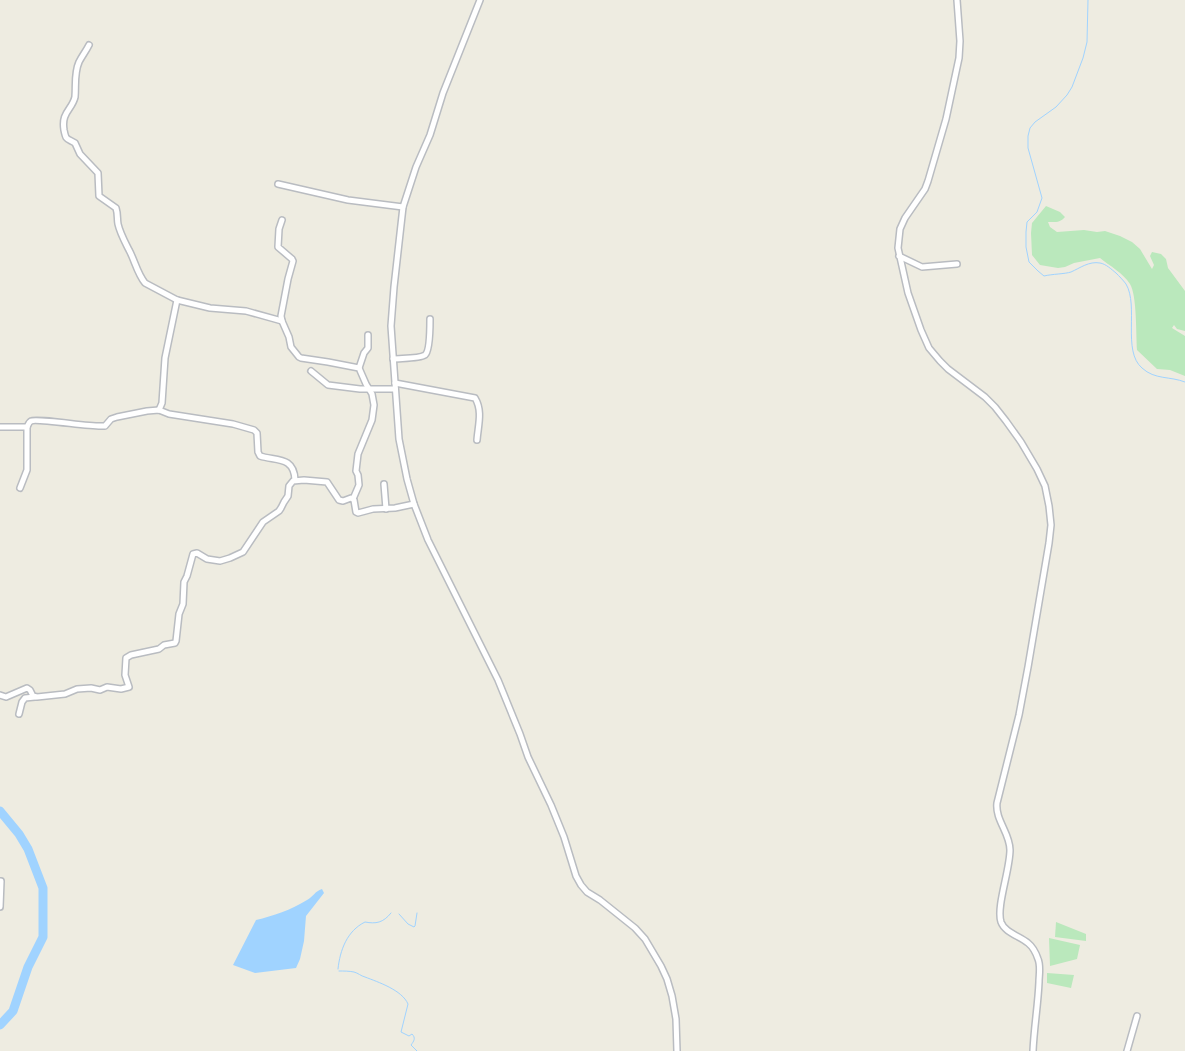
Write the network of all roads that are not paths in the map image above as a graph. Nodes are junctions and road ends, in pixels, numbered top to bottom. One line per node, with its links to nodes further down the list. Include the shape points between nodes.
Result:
1 (480, 0): 5 (street)
2 (956, 0): 7 (street, via 960,41 956,75 925,188 900,229)
3 (89, 45): 9 (street, via 79,62 73,102 63,120 66,138 75,143 80,154 98,173 99,196 118,211 118,226 145,283)
4 (278, 184): 5 (street, via 348,200)
5 (403, 207): 13 (street, via 391,326)
6 (282, 220): 11 (street, via 278,246 292,260)
7 (899, 256): 8 (street, via 922,267); 36 (street, via 908,293 929,348 1006,420 1037,469 1049,506 1050,525 1041,594 1019,715 996,803 1010,849 1001,921 1006,929 1030,944 1039,960)
8 (957, 264)
9 (177, 300): 11 (street, via 246,311); 19 (street)
10 (430, 320): 13 (street, via 425,355)
11 (282, 322): 14 (street, via 298,357)
12 (368, 335): 14 (street, via 368,348)
13 (393, 359): 16 (street)
14 (359, 368): 17 (street)
15 (311, 371): 17 (street, via 328,385)
16 (395, 382): 18 (street); 22 (street, via 475,398 480,415)
17 (371, 389): 18 (street); 26 (street, via 374,413 357,456 359,486)
18 (395, 389): 27 (street, via 399,439)
19 (159, 410): 21 (street, via 117,417 105,426 39,420); 23 (street, via 254,430 260,456 289,464)
20 (0, 427): 21 (street)
21 (26, 427): 25 (street, via 27,470)
22 (477, 440)
23 (295, 480): 26 (street, via 326,482 339,500); 30 (street, via 289,486 288,496 279,511 263,522 243,552 220,561 193,554 184,582 176,641 126,658 125,675 129,687 77,689 65,694)
24 (384, 484): 28 (street)
25 (20, 488)
26 (352, 499): 28 (street, via 358,513)
27 (414, 504): 28 (street); 35 (street, via 432,549 498,680 564,836 576,876 587,892 645,939 661,966 672,996)
28 (386, 509)
29 (0, 695): 30 (street, via 6,697 27,688)
30 (35, 697): 31 (street, via 25,698)
31 (19, 714)
32 (1, 882): 33 (street)
33 (0, 907)
34 (1136, 1016): 37 (street)
35 (677, 1051)
36 (1033, 1051)
37 (1127, 1051)

